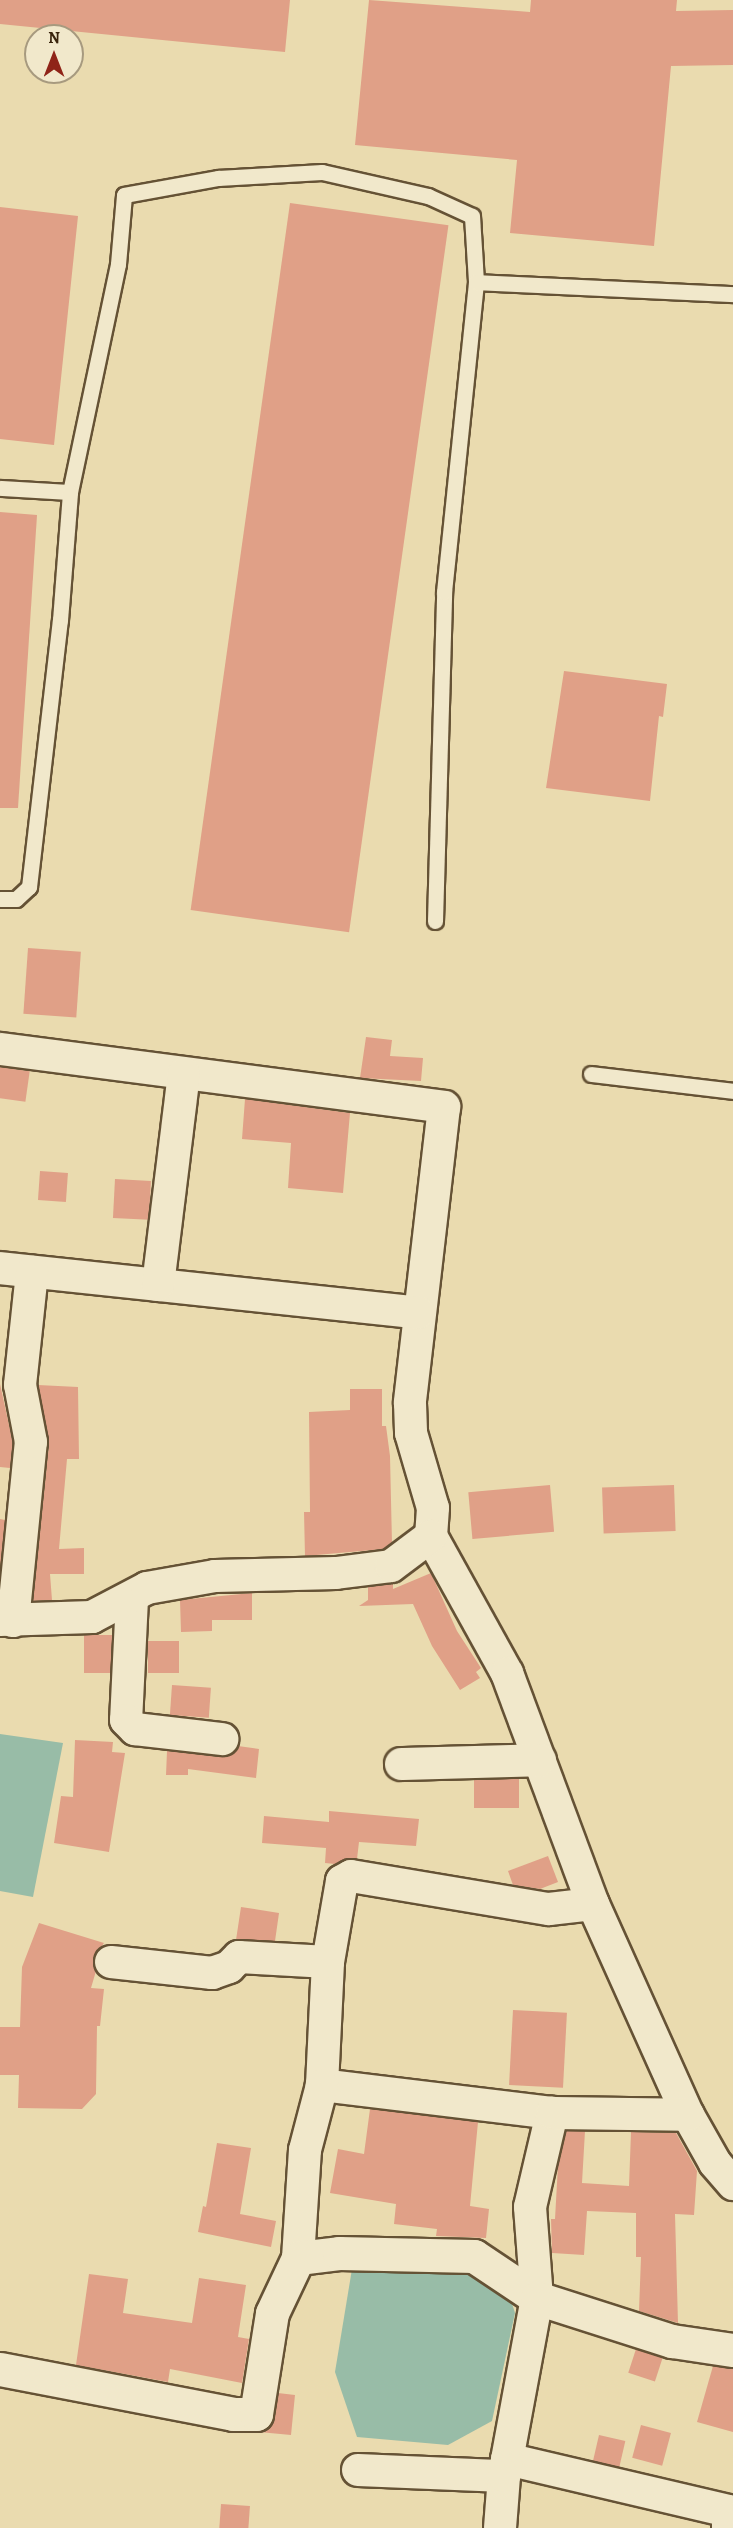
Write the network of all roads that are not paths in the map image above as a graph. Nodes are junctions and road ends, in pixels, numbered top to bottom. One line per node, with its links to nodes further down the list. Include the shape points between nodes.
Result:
1 (476, 282): 2 (lane); 4 (lane, via 472,216 428,196 322,172 218,178 124,195 118,264); 6 (lane, via 444,592)
2 (733, 294)
3 (0, 488): 4 (lane)
4 (70, 492): 5 (lane, via 60,620 29,887 16,899)
5 (0, 899)
6 (435, 921)
7 (0, 1049): 8 (street)
8 (184, 1074): 13 (street); 14 (street, via 444,1107)
9 (591, 1074): 10 (lane)
10 (733, 1092)
11 (0, 1268): 12 (street)
12 (32, 1272): 13 (street); 17 (street, via 20,1385 31,1442)
13 (158, 1285): 14 (street)
14 (419, 1313): 15 (street, via 411,1433 433,1508)
15 (431, 1536): 16 (street, via 390,1566 336,1573 216,1576 147,1588); 19 (street, via 507,1673)
16 (132, 1599): 17 (street, via 92,1617); 18 (street, via 126,1720 135,1729)
17 (6, 1621)
18 (222, 1739)
19 (540, 1760): 20 (street); 21 (street)
20 (401, 1764)
21 (593, 1904): 23 (street, via 549,1909 351,1876 342,1881); 26 (street)
22 (111, 1962): 23 (street, via 212,1973 229,1967 239,1957)
23 (328, 1962): 24 (street)
24 (322, 2085): 25 (street); 28 (street, via 305,2150)
25 (552, 2113): 26 (street); 29 (street, via 530,2207)
26 (688, 2115): 27 (street, via 715,2163)
27 (733, 2184)
28 (298, 2258): 29 (street, via 339,2253 474,2256); 31 (street, via 272,2313 256,2414 233,2414)
29 (537, 2298): 30 (street, via 672,2341); 32 (street)
30 (733, 2350)
31 (0, 2369)
32 (505, 2468): 33 (street); 34 (street); 35 (street)
33 (358, 2470)
34 (730, 2517)
35 (500, 2528)

